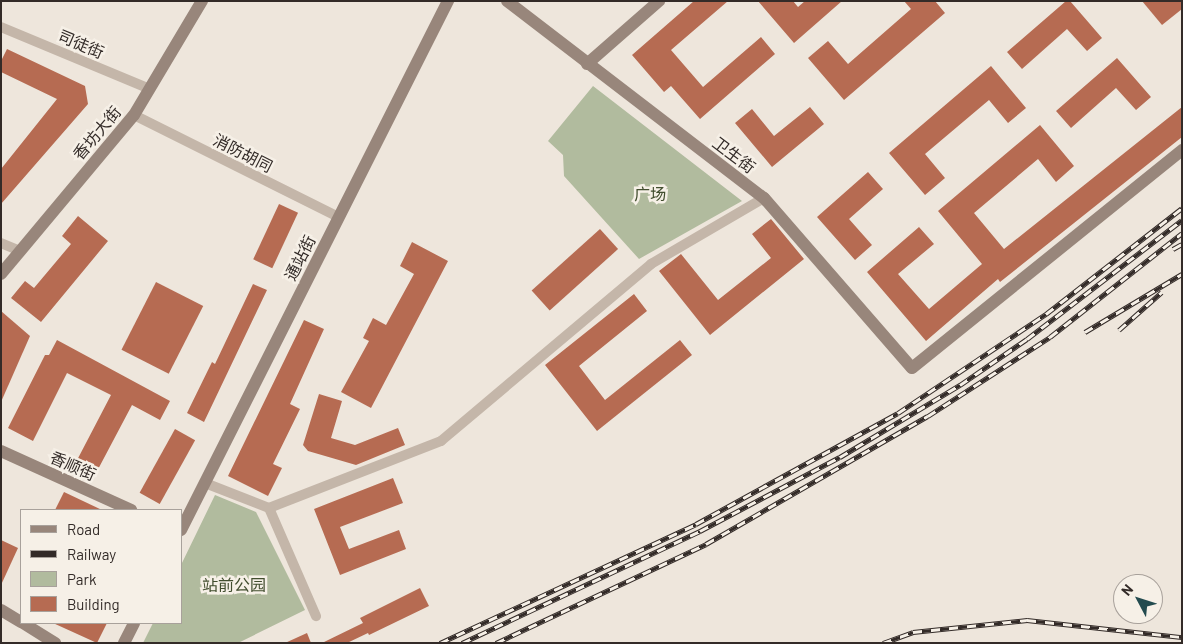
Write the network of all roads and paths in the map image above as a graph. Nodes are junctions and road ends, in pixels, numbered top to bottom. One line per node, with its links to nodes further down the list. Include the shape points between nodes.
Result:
1 (202, 1): 7 (street, 香坊大街)
2 (448, 1): 11 (street, 通站街)
3 (507, 1): 6 (street, 卫生街)
4 (659, 1): 6 (street)
5 (1, 27): 7 (street, 司徒街)
6 (587, 64): 10 (street, 卫生街)
7 (150, 89): 8 (street, 香坊大街)
8 (134, 115): 11 (street, 消防胡同); 13 (street, 香坊大街)
9 (1182, 150): 10 (street, 卫生街, via 912,368)
10 (764, 198): 17 (street, via 651,264 441,441)
11 (339, 217): 16 (street, 通站街)
12 (1, 242): 13 (street)
13 (20, 251): 14 (street, 香坊大街)
14 (1, 274)
15 (1, 451): 18 (street, 香顺街)
16 (205, 482): 17 (street); 19 (street, 通站街)
17 (269, 508): 21 (street)
18 (129, 509)
19 (182, 528)
20 (1, 610): 22 (street)
21 (316, 616)
22 (20, 621)
23 (25, 624): 25 (street)
24 (134, 624): 26 (street)
25 (55, 643)
26 (124, 643)

